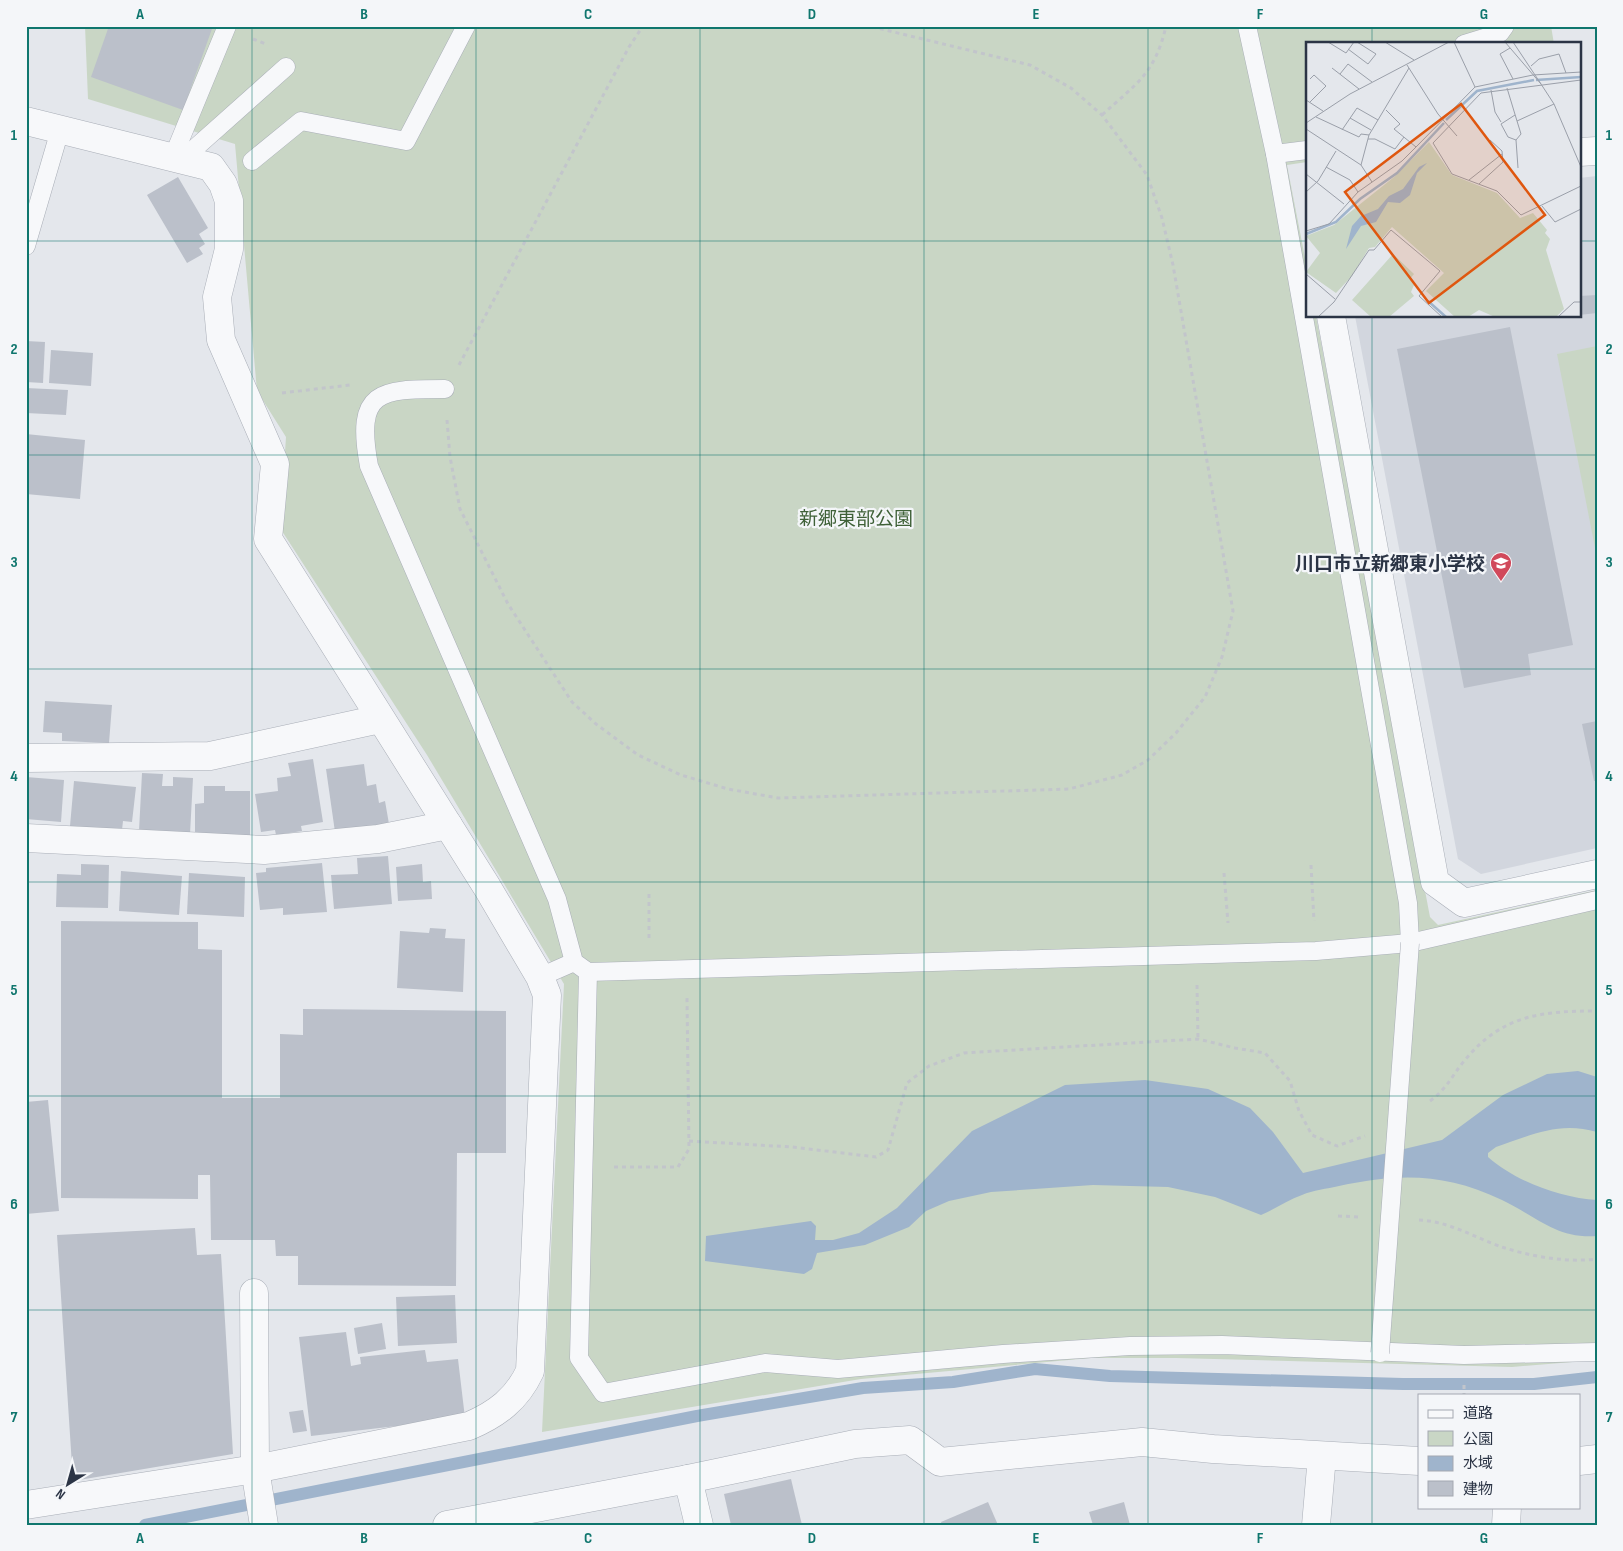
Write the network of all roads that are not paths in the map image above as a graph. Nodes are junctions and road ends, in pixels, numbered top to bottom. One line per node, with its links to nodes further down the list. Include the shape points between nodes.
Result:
1 (227, 26): 13 (lane)
2 (466, 26): 14 (lane, via 406,141 301,121)
3 (1247, 26): 12 (lane)
4 (1504, 26): 5 (lane, via 1500,33)
5 (1471, 42)
6 (286, 67): 13 (lane)
7 (26, 121): 8 (street)
8 (60, 130): 13 (street); 15 (lane)
9 (1306, 150): 12 (lane)
10 (1597, 151): 11 (street)
11 (1580, 152)
12 (1275, 154): 24 (lane, via 1408,903)
13 (181, 159): 18 (street, via 210,166 223,184 229,200 229,249 217,297 221,340 276,464 268,539)
14 (252, 161)
15 (26, 246)
16 (1331, 318): 22 (street, via 1435,882 1464,903)
17 (445, 389): 25 (lane, via 401,389 379,396 368,409 364,443 369,466 557,898)
18 (380, 719): 19 (street, via 210,756); 20 (street)
19 (26, 758)
20 (448, 825): 21 (street, via 378,839 264,850); 27 (street)
21 (26, 838)
22 (1597, 874)
23 (1597, 900): 24 (lane)
24 (1410, 943): 26 (lane, via 1316,951); 30 (lane, bridge)
25 (574, 962): 26 (lane); 27 (lane)
26 (588, 972): 30 (lane, via 579,1358 603,1393 765,1364 838,1369 1130,1346 1222,1345)
27 (540, 977): 35 (street, via 547,995 530,1371 524,1384 511,1401 491,1416 469,1426)
28 (254, 1293): 35 (street)
29 (1597, 1352): 30 (lane)
30 (1380, 1353)
31 (1322, 1456): 34 (street); 36 (street, via 1142,1442 940,1462 910,1440 855,1444); 42 (street)
32 (1597, 1459): 33 (street)
33 (1580, 1460)
34 (1418, 1461)
35 (255, 1475): 37 (street); 39 (street)
36 (688, 1479): 40 (street); 41 (street)
37 (26, 1505)
38 (1507, 1508): 43 (street)
39 (264, 1525)
40 (447, 1525)
41 (700, 1525)
42 (1316, 1525)
43 (1506, 1525)

